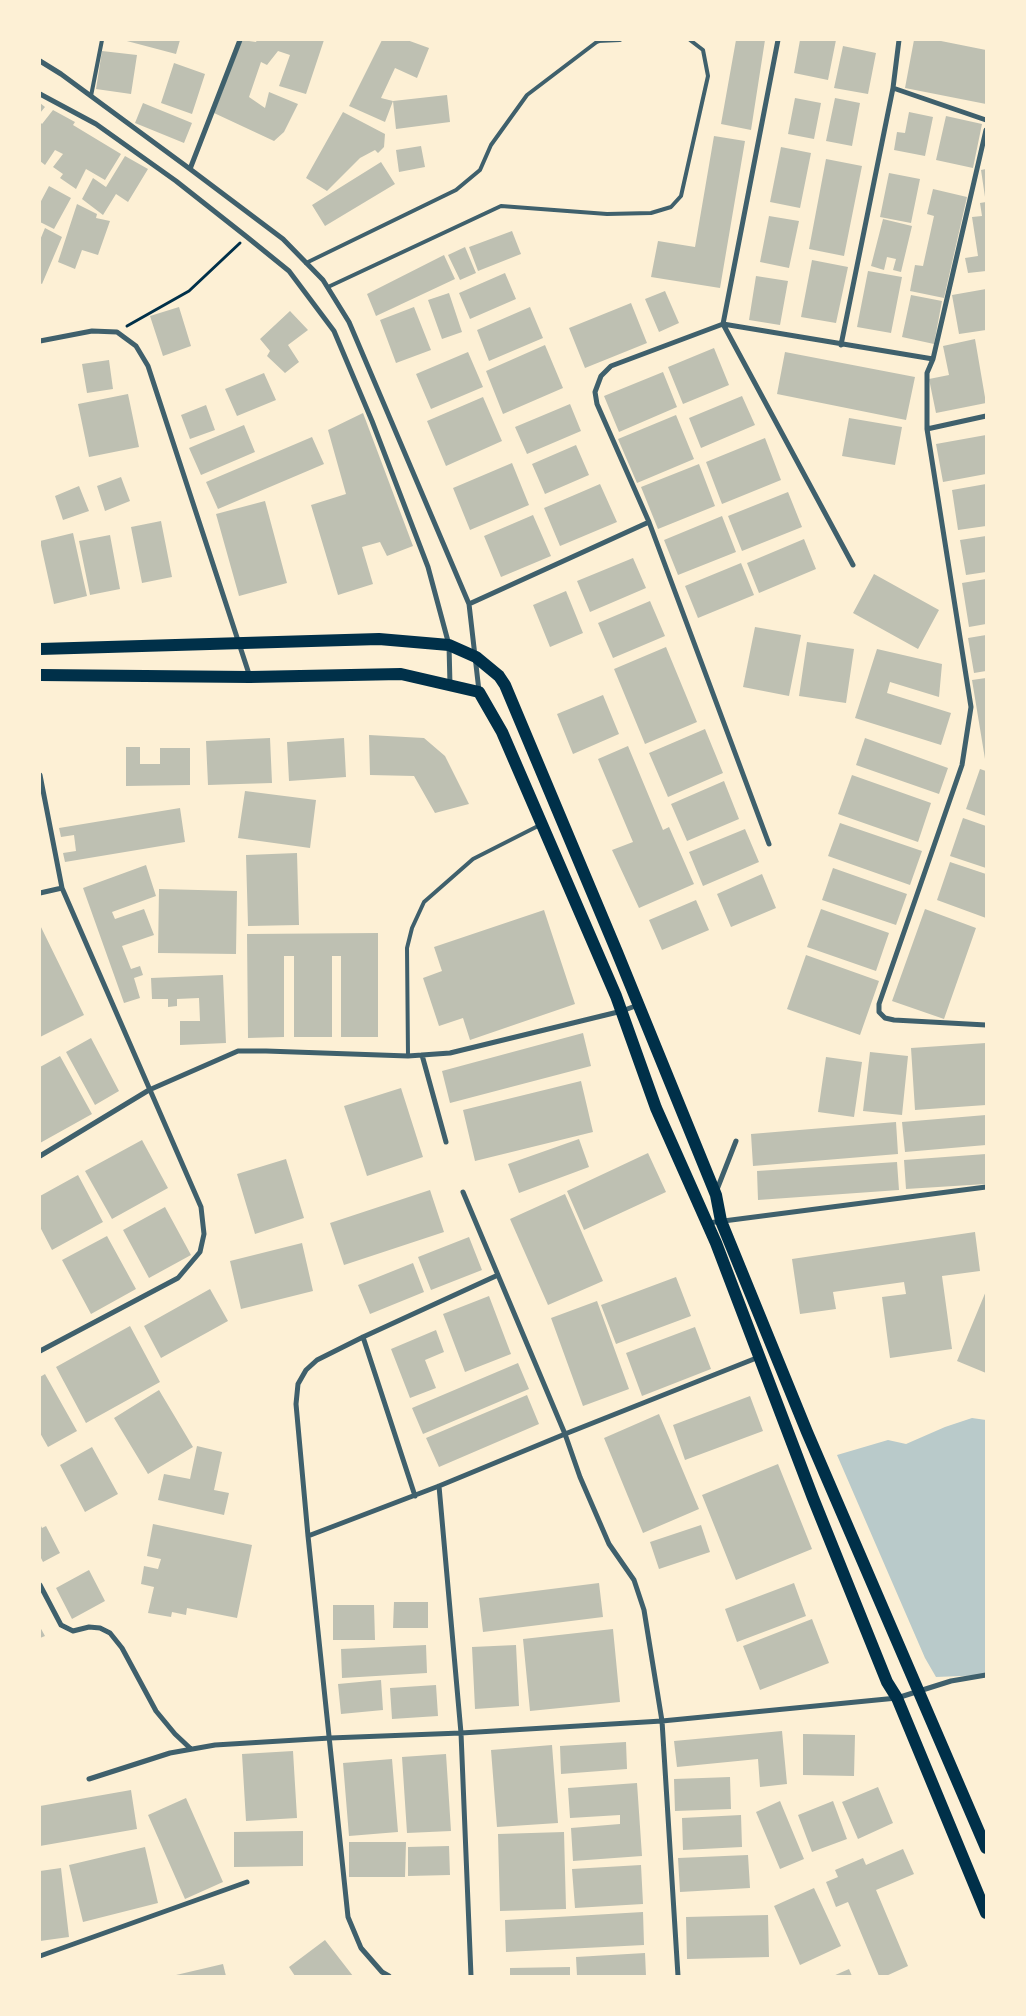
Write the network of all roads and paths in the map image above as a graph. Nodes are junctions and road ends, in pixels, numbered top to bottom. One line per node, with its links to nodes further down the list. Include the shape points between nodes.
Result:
1 (102, 40): 11 (lane)
2 (240, 40): 14 (street)
3 (620, 40): 7 (lane)
4 (690, 40): 17 (lane, via 703,50 708,76 681,196 671,206 651,213 608,214 501,206)
5 (778, 40): 18 (street)
6 (899, 40): 9 (street)
7 (598, 41): 16 (lane, via 527,96 491,145 480,170 456,190)
8 (40, 60): 11 (street)
9 (893, 88): 12 (street); 21 (street)
10 (40, 94): 15 (street, via 96,124)
11 (91, 96): 14 (street)
12 (986, 120)
13 (986, 130): 22 (street)
14 (190, 168): 16 (street, via 283,239)
15 (247, 237): 19 (path, via 189,291); 29 (street, via 288,271 334,331 428,567)
16 (306, 263): 17 (street)
17 (328, 287): 27 (street, via 350,322)
18 (723, 324): 21 (street); 25 (street, via 611,366 601,376 595,392 597,404); 26 (street)
19 (117, 332): 20 (street, via 92,331); 28 (street, via 136,346 148,366)
20 (40, 341)
21 (841, 344): 22 (street)
22 (933, 359): 24 (street, via 927,373)
23 (986, 416): 24 (street)
24 (926, 429): 43 (street, via 971,707 962,765 879,1004 879,1012 894,1020)
25 (649, 522): 27 (street); 38 (street)
26 (853, 565)
27 (469, 604): 31 (street)
28 (238, 643): 29 (main road, via 379,640); 30 (main road); 33 (street)
29 (449, 645): 31 (main road); 34 (street)
30 (40, 649)
31 (476, 657): 35 (street); 41 (main road, via 505,685)
32 (40, 675): 33 (main road)
33 (250, 677): 34 (main road, via 401,674)
34 (450, 685): 35 (main road)
35 (479, 692): 37 (main road, via 502,732)
36 (40, 775): 39 (street)
37 (542, 824): 42 (main road); 45 (lane, via 473,859 424,902 407,948)
38 (769, 844)
39 (62, 888): 40 (street); 46 (street)
40 (40, 893)
41 (639, 1005): 42 (street); 52 (main road)
42 (622, 1011): 44 (street, via 450,1052); 54 (main road, via 656,1108)
43 (986, 1025)
44 (422, 1055): 45 (street); 48 (street)
45 (408, 1056): 46 (street, via 238,1051)
46 (149, 1090): 49 (street); 57 (street, via 201,1207 204,1234 200,1252 178,1278)
47 (736, 1141): 52 (street)
48 (446, 1142)
49 (40, 1156)
50 (986, 1187): 53 (street)
51 (464, 1192): 55 (street)
52 (716, 1194): 53 (main road)
53 (721, 1221): 54 (street); 65 (main road)
54 (707, 1223): 58 (main road)
55 (498, 1275): 56 (street); 59 (street)
56 (363, 1337): 61 (street); 62 (street, via 317,1360 298,1384 296,1404)
57 (40, 1351)
58 (760, 1357): 59 (street); 66 (main road, via 813,1498 887,1682)
59 (566, 1434): 60 (street); 67 (street, via 580,1477 609,1544 634,1580 644,1610)
60 (439, 1486): 61 (street); 68 (street)
61 (415, 1496): 62 (street)
62 (308, 1536): 69 (street)
63 (40, 1585): 70 (street, via 61,1625 73,1631 100,1628 110,1634 122,1648 156,1711)
64 (986, 1675): 65 (street)
65 (917, 1690): 66 (street); 72 (main road)
66 (897, 1698): 67 (street); 74 (main road)
67 (662, 1721): 68 (street); 78 (street)
68 (461, 1733): 69 (street); 77 (street)
69 (330, 1738): 70 (street); 76 (street, via 348,1917 361,1948)
70 (191, 1749): 71 (street)
71 (90, 1778)
72 (986, 1848)
73 (247, 1882): 75 (street)
74 (986, 1913)
75 (40, 1956)
76 (389, 1976)
77 (471, 1976)
78 (678, 1976)

